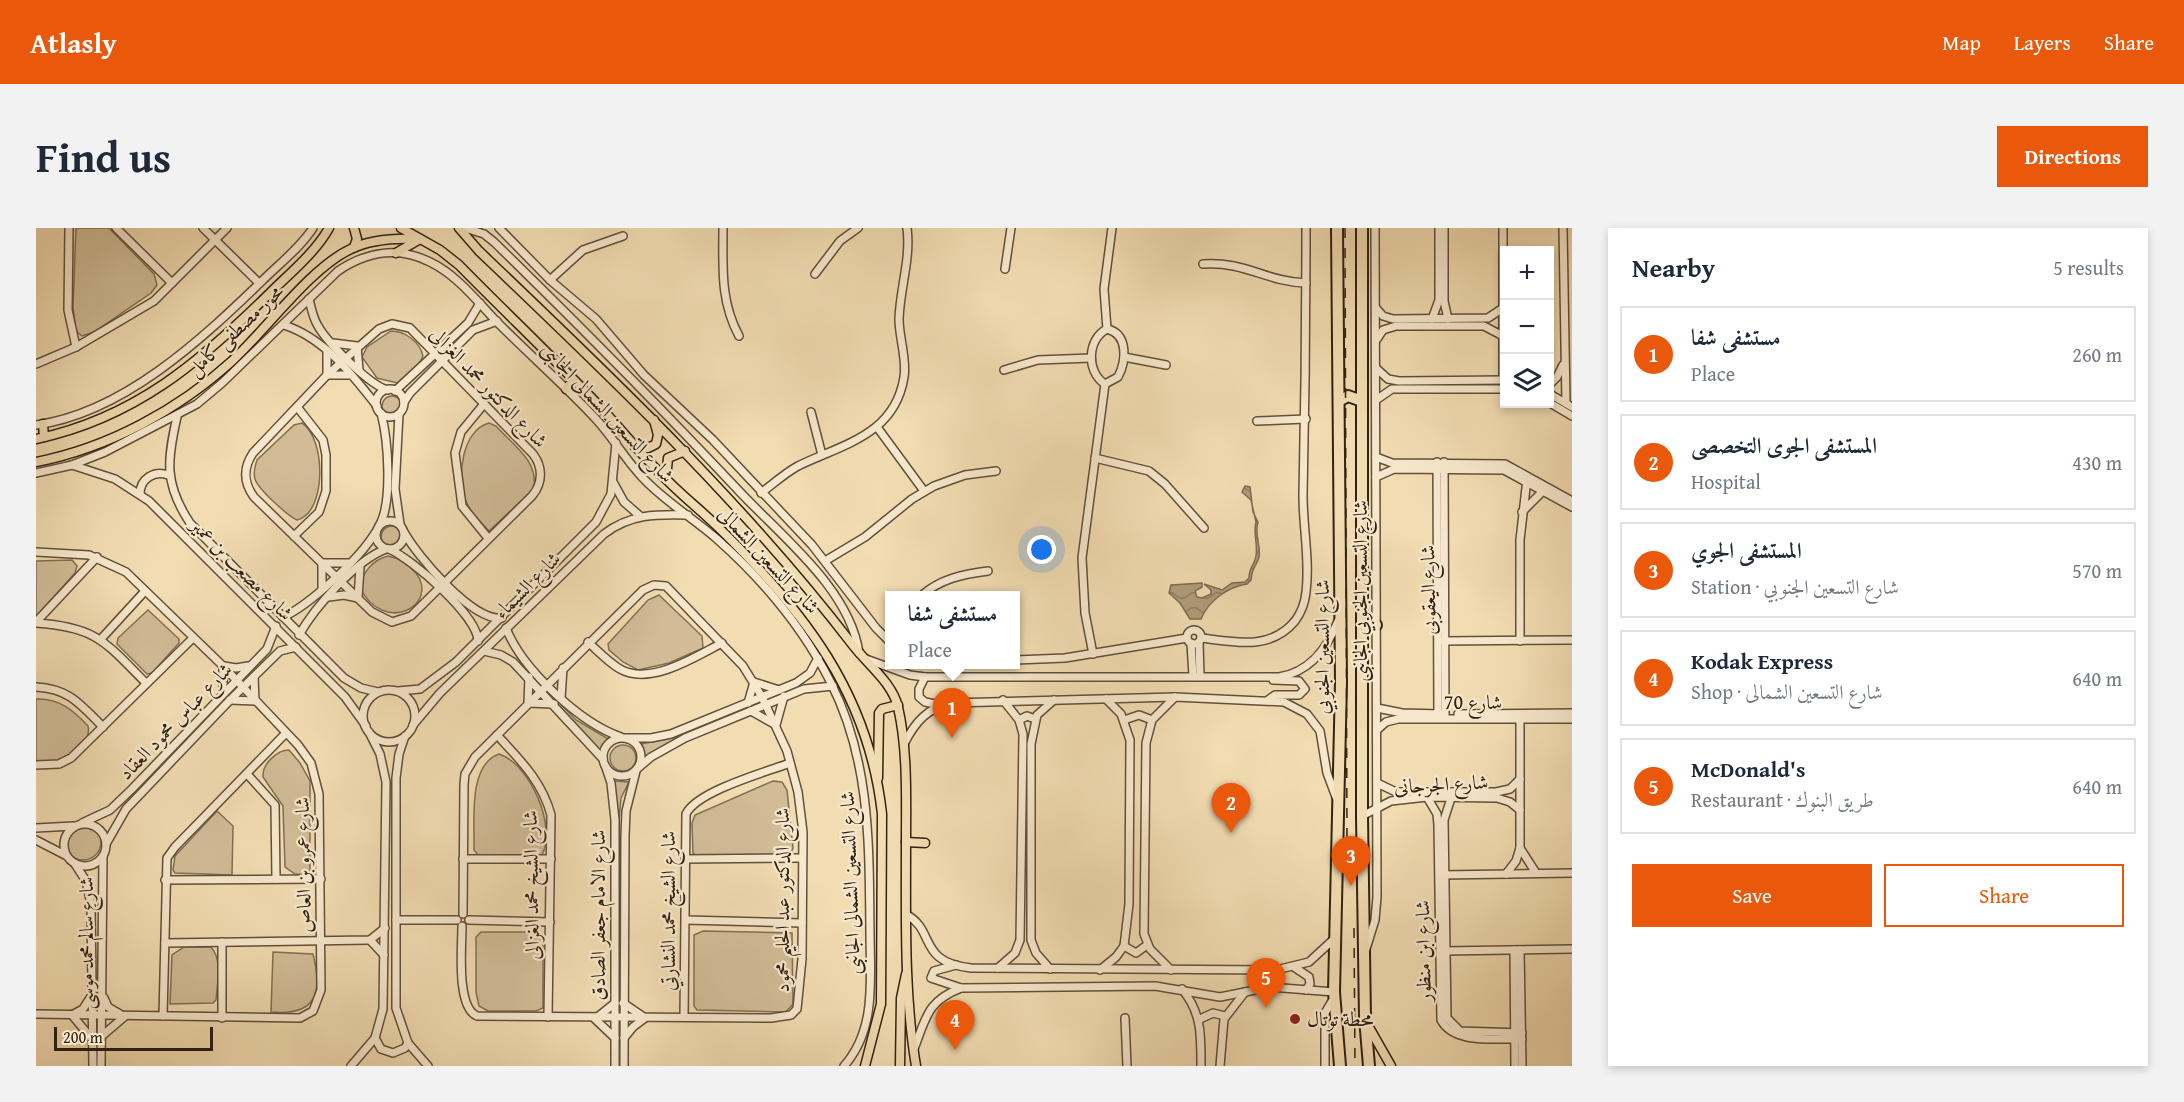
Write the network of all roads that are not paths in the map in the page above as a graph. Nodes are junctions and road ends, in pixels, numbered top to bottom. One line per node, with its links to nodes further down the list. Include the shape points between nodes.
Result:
1 (69, 228): 52 (street, via 69,310)
2 (116, 228): 34 (street)
3 (203, 228): 27 (street)
4 (227, 228): 27 (street)
5 (313, 228): 35 (street)
6 (329, 228): 96 (main road, محور مصطفى كامل, via 309,254 252,311 182,372 129,406)
7 (354, 228): 28 (main road)
8 (401, 228): 26 (main road, شارع التسعين الشمالى)
9 (459, 228): 91 (main road, شارع التسعين الشمالى)
10 (465, 228): 169 (street, شارع التسعين الشمالى الجانبى, via 494,242 631,377 788,541 846,613)
11 (499, 228): 33 (street)
12 (723, 228): 48 (street, via 723,290)
13 (858, 228): 32 (street, via 840,241)
14 (907, 228): 95 (street, via 908,255 899,320 904,374 894,408)
15 (1011, 228): 31 (street)
16 (1112, 228): 46 (street, via 1104,289)
17 (1306, 228): 36 (street)
18 (1337, 228): 78 (highway, شارع التسعين الجنوبي)
19 (1362, 228): 79 (highway, شارع التسعين الجنوبي)
20 (1375, 228): 40 (street, شارع التسعين الجنوبي الجانبى)
21 (1439, 228): 42 (street, via 1439,300)
22 (1444, 228): 43 (street, via 1444,301)
23 (1503, 228): 38 (street)
24 (1563, 228): 60 (street)
25 (623, 236): 33 (street, via 583,250)
26 (420, 239): 28 (main road, محور مصطفى كامل, via 393,239); 29 (main road); 70 (main road, شارع التسعين الشمالى, via 459,265)
27 (215, 240): 34 (street); 35 (street)
28 (354, 247): 76 (main road, محور مصطفى كامل, via 325,267 232,360)
29 (396, 253): 37 (street, شارع التسعين الشمالى الجانبى, via 355,260); 39 (street, شارع التسعين الشمالى الجانبى, via 418,257 438,267)
30 (1203, 264): 36 (street, via 1234,264 1280,280)
31 (1005, 269)
32 (815, 274)
33 (550, 280): 115 (street, via 606,329 644,375)
34 (172, 283): 52 (street, via 154,301)
35 (259, 283): 94 (street, via 195,343 138,386)
36 (1306, 283): 92 (street)
37 (309, 299): 45 (street, شارع التسعين الشمالى الجانبى); 50 (street, via 317,325)
38 (1503, 300)
39 (480, 303): 44 (street, شارع التسعين الشمالى الجانبى); 54 (street, via 472,319)
40 (1375, 307): 42 (street, via 1383,316 1393,319); 49 (street, شارع التسعين الجنوبي الجانبى)
41 (1500, 310): 43 (street, via 1488,318)
42 (1432, 319): 43 (street)
43 (1448, 319)
44 (497, 321): 58 (street, via 473,330); 72 (street, شارع التسعين الشمالى الجانبى)
45 (284, 324): 53 (street, via 308,334); 85 (street, شارع التسعين الشمالى الجانبى, via 207,397)
46 (1107, 329): 56 (street, via 1119,338); 57 (street, via 1098,337)
47 (1500, 334): 49 (street, via 1484,326 1396,326 1383,330)
48 (739, 336)
49 (1376, 341): 63 (street, شارع التسعين الجنوبي الجانبى)
50 (333, 343): 51 (street); 55 (street)
51 (357, 346): 54 (street, شارع الدكتور محمد الغزالى, via 379,329 398,324 410,328); 55 (street, شارع الدكتور محمد الغزالى); 65 (street)
52 (76, 347): 61 (street)
53 (327, 350): 59 (street); 66 (street)
54 (436, 352): 58 (street, شارع الدكتور محمد الغزالى); 74 (street)
55 (346, 357): 59 (street, شارع الدكتور محمد الغزالى); 65 (street)
56 (1124, 357): 62 (street); 71 (street, via 1118,377)
57 (1091, 358): 64 (street, via 1038,360); 71 (street, via 1096,375)
58 (443, 360): 80 (street); 81 (street, شارع الدكتور محمد الغزالى)
59 (339, 363): 66 (street, شارع الدكتور محمد الغزالى); 67 (street)
60 (1564, 363): 69 (street); 83 (street)
61 (36, 364)
62 (1167, 364)
63 (1376, 368): 68 (street, via 1384,376 1399,381); 77 (street, شارع التسعين الجنوبي الجانبى)
64 (1004, 370)
65 (359, 372): 74 (street, via 376,386)
66 (327, 375): 67 (street); 84 (street, شارع الدكتور محمد الغزالى)
67 (351, 375): 86 (street)
68 (1500, 380)
69 (1554, 380)
70 (573, 381): 72 (main road); 98 (main road, شارع التسعين الشمالى)
71 (1105, 384): 101 (street)
72 (566, 389): 97 (street, شارع التسعين الشمالى الجانبى)
73 (1500, 389): 77 (street, via 1392,389)
74 (392, 391): 80 (street, via 401,395); 86 (street, via 379,396)
75 (1554, 396): 83 (street)
76 (180, 400): 85 (main road); 103 (main road, محور مصطفى كامل, via 102,442)
77 (1376, 400): 102 (street, شارع التسعين الجنوبي الجانبى)
78 (1339, 401): 79 (highway, via 1353,396); 147 (highway, شارع التسعين الجنوبي)
79 (1362, 401): 151 (highway, شارع التسعين الجنوبي)
80 (404, 402): 88 (street)
81 (484, 404): 128 (street, via 461,432 455,453 462,506); 128 (street, شارع الدكتور محمد الغزالى, via 537,460 541,480 532,496)
82 (1554, 405): 89 (street)
83 (1569, 405)
84 (298, 408): 127 (street, via 323,440 326,491 318,512); 127 (street, شارع الدكتور محمد الغزالى, via 252,453 245,470 249,490)
85 (186, 410): 90 (street, شارع التسعين الشمالى الجانبى)
86 (379, 410): 88 (street, via 390,417); 124 (street, via 386,438 386,489 383,518)
87 (811, 412): 100 (street)
88 (399, 414): 122 (street, via 395,489)
89 (1572, 416)
90 (177, 417): 104 (street, شارع التسعين الشمالى الجانبى); 108 (street, شارع مصعب بن عمير)
91 (654, 418): 98 (main road, via 656,444); 99 (main road, شارع التسعين الشمالى)
92 (1306, 419): 93 (street); 161 (street, via 1303,498 1307,572 1302,609 1284,631 1261,642)
93 (1257, 421)
94 (39, 425): 96 (main road)
95 (877, 427): 100 (street); 114 (street)
96 (40, 438)
97 (616, 443): 112 (street, شارع الشيماء); 120 (street, شارع التسعين الشمالى الجانبى, via 642,477)
98 (635, 447): 111 (main road, شارع التسعين الشمالى)
99 (685, 451): 111 (main road, via 668,459); 169 (main road, شارع التسعين الشمالى, via 804,582)
100 (822, 455): 115 (street, via 789,472)
101 (1095, 458): 123 (street, via 1149,471); 168 (street, via 1082,558 1085,613)
102 (1376, 458): 105 (street); 109 (street, شارع التسعين الجنوبي الجانبى)
103 (36, 462)
104 (72, 465): 107 (street, شارع التسعين الشمالى الجانبى); 116 (street, شارع مصعب بن عمير, via 107,476)
105 (1440, 466): 109 (street, via 1389,470); 110 (street, via 1504,467); 162 (street, شارع اليعقوبى)
106 (996, 471): 114 (street, via 951,479)
107 (36, 473)
108 (168, 475): 116 (street, via 149,477 140,487); 148 (street, شارع مصعب بن عمير, via 177,502 190,523)
109 (1376, 477): 152 (street, شارع التسعين الجنوبي الجانبى)
110 (1527, 478): 113 (street); 119 (street)
111 (666, 479): 237 (main road, شارع التسعين الشمالى, via 720,528 813,632 856,710)
112 (613, 482): 121 (street, via 624,502); 126 (street, شارع الشيماء, via 602,514)
113 (1546, 489): 117 (street); 118 (street); 119 (street)
114 (924, 491): 133 (street, via 865,537)
115 (761, 493): 133 (street)
116 (140, 494): 153 (street, شارع مصعب بن عمير)
117 (1572, 501)
118 (1572, 507)
119 (1522, 513): 159 (street)
120 (688, 515): 121 (street, شارع الشيماء); 170 (street, شارع التسعين الشمالى الجانبى, via 718,540 776,601)
121 (640, 516): 129 (street, شارع الشيماء, via 621,522)
122 (399, 524): 124 (street, via 389,520); 125 (street)
123 (1204, 528)
124 (377, 529): 130 (street, via 377,542); 135 (street)
125 (404, 532): 130 (street, via 400,545); 139 (street, via 416,552)
126 (587, 533): 129 (street); 149 (street, شارع الشيماء)
127 (294, 536): 134 (street, شارع الدكتور محمد الغزالى)
128 (488, 538): 139 (street, شارع الدكتور محمد الغزالى)
129 (595, 541): 154 (street, شارع الشيماء)
130 (387, 549): 136 (street, via 374,554); 142 (street, via 408,559)
131 (36, 552): 132 (street, شارع عمرو بن العاص)
132 (97, 557): 143 (street, شارع عمرو بن العاص, via 126,572); 150 (street)
133 (825, 561): 156 (street)
134 (322, 563): 135 (street); 138 (street, شارع الدكتور محمد الغزالى); 141 (street)
135 (348, 563): 138 (street)
136 (360, 567): 140 (street); 146 (street)
137 (988, 571): 144 (street, via 955,577)
138 (335, 576): 140 (street, شارع الدكتور محمد الغزالى); 141 (street)
139 (446, 581): 142 (street, شارع الدكتور محمد الغزالى); 149 (street, via 480,614)
140 (342, 583): 145 (street); 146 (street, شارع الدكتور محمد الغزالى)
141 (322, 588): 148 (street)
142 (439, 588): 146 (street, شارع الدكتور محمد الغزالى, via 411,616 392,622 381,619); 163 (street, via 472,623)
143 (145, 591): 157 (street, شارع عمرو بن العاص); 158 (street)
144 (928, 591)
145 (329, 597): 146 (street); 155 (street, via 311,615)
146 (358, 598)
147 (1340, 616): 181 (street, via 1329,641 1312,663 1297,673); 240 (highway, شارع التسعين الجنوبي)
148 (283, 617): 155 (street, شارع مصعب بن عمير)
149 (502, 618): 163 (street, شارع الشيماء)
150 (36, 622): 158 (street, via 79,629)
151 (1364, 625): 152 (highway); 243 (highway, شارع التسعين الجنوبي)
152 (1376, 625): 209 (street, شارع التسعين الجنوبي الجانبى)
153 (276, 626): 166 (street, شارع مصعب بن عمير); 174 (street, شارع عباس محمود العقاد, via 270,645)
154 (506, 628): 167 (street, شارع الشيماء); 185 (street, via 520,656)
155 (300, 634): 191 (street, شارع مصعب بن عمير, via 344,678)
156 (885, 634)
157 (193, 638): 172 (street, شارع عمرو بن العاص); 183 (street)
158 (101, 639): 183 (street)
159 (1520, 640): 160 (street); 162 (street)
160 (1572, 640)
161 (1195, 641): 168 (street); 177 (street)
162 (1442, 641): 212 (street, شارع اليعقوبى)
163 (478, 642): 190 (street, شارع الشيماء, via 428,685)
164 (588, 642): 165 (street, via 621,669 644,674); 165 (street, شارع الدكتور عبد الحليم محمود, via 643,590 654,585 671,590); 175 (street, شارع الدكتور عبد الحليم محمود)
165 (722, 643): 184 (street, شارع الدكتور عبد الحليم محمود)
166 (296, 647): 178 (street, شارع عباس محمود العقاد, via 280,651); 222 (street, شارع مصعب بن عمير, via 345,698)
167 (484, 651): 179 (street, شارع الامام جعفر الصادق, via 507,658); 219 (street, شارع الشيماء)
168 (1094, 654): 171 (street)
169 (860, 655): 173 (street); 207 (main road, شارع التسعين الشمالى, via 892,690)
170 (818, 658): 186 (street, شارع التسعين الشمالى الجانبى); 192 (street, via 804,679)
171 (1020, 660)
172 (222, 665): 174 (street); 182 (street, شارع عمرو بن العاص); 193 (street)
173 (885, 665)
174 (251, 666): 182 (street, شارع عباس محمود العقاد)
175 (563, 668): 185 (street, شارع الدكتور عبد الحليم محمود); 196 (street)
176 (895, 669): 180 (street)
177 (1196, 676): 180 (street); 181 (street)
178 (254, 677): 188 (street, شارع عباس محمود العقاد); 199 (street)
179 (529, 677): 189 (street, شارع الامام جعفر الصادق); 203 (street)
180 (925, 677): 208 (street, via 919,697)
181 (1267, 678): 202 (street, via 1299,681 1305,687 1299,695 1275,695)
182 (236, 681): 188 (street, شارع عمرو بن العاص); 193 (street, شارع عباس محمود العقاد)
183 (146, 682): 221 (street)
184 (754, 682): 192 (street); 194 (street, شارع الدكتور عبد الحليم محمود); 204 (street)
185 (547, 683): 189 (street, شارع الدكتور عبد الحليم محمود); 196 (street)
186 (833, 686): 192 (street); 321 (street, شارع التسعين الشمالى الجانبى, via 859,759 866,796 870,979)
187 (36, 687): 221 (street, via 69,694)
188 (242, 688): 198 (street, شارع عباس محمود العقاد); 199 (street, شارع عمرو بن العاص)
189 (540, 689): 203 (street, شارع الدكتور عبد الحليم محمود); 205 (street, شارع الامام جعفر الصادق)
190 (398, 691): 191 (street); 219 (street, via 413,705)
191 (378, 692): 222 (street, via 366,704 363,715)
192 (782, 693): 194 (street); 206 (street); 220 (street)
193 (223, 694): 244 (street, شارع عباس محمود العقاد, via 119,803)
194 (762, 697): 204 (street); 206 (street, شارع الدكتور عبد الحليم محمود)
195 (1174, 697): 197 (street); 202 (street); 218 (street)
196 (561, 698): 227 (street, via 586,720)
197 (1106, 699): 201 (street); 217 (street)
198 (231, 700): 199 (street); 250 (street, شارع عباس محمود العقاد, via 126,809)
199 (255, 700): 224 (street, شارع عمرو بن العاص)
200 (1003, 700): 201 (street); 208 (street); 216 (street)
201 (1054, 700): 214 (street)
202 (1268, 700): 240 (street, via 1297,706 1316,724 1323,739 1330,783)
203 (528, 703): 205 (street); 225 (street, شارع الدكتور عبد الحليم محمود)
204 (748, 703): 227 (street, via 671,734)
205 (554, 704): 229 (street, شارع الامام جعفر الصادق)
206 (766, 705): 210 (street); 220 (street, شارع الدكتور عبد الحليم محمود)
207 (898, 705): 228 (main road, شارع التسعين الشمالى); 237 (main road, via 879,713)
208 (940, 705): 228 (street, via 913,726)
209 (1377, 708): 212 (street, شارع 70); 223 (street, شارع التسعين الجنوبي الجانبى)
210 (751, 711): 220 (street); 232 (street, via 685,738 657,753)
211 (1572, 713): 213 (street, شارع 70)
212 (1441, 716): 213 (street, شارع 70); 223 (street, شارع 70, via 1392,720)
213 (1520, 716): 215 (street, شارع 70); 234 (street)
214 (1035, 719): 216 (street); 235 (street)
215 (1572, 719)
216 (1019, 720): 235 (street)
217 (1124, 720): 218 (street, via 1139,715); 282 (street, via 1130,746)
218 (1152, 720): 281 (street, via 1146,742)
219 (413, 725): 226 (street)
220 (776, 725): 230 (street, شارع الدكتور عبد الحليم محمود)
221 (103, 727): 231 (street, via 64,762)
222 (367, 729): 226 (street, via 386,742); 273 (street, شارع مصعب بن عمير, via 380,754 386,782)
223 (1377, 730): 236 (street, شارع التسعين الجنوبي الجانبى)
224 (285, 734): 233 (street); 264 (street, شارع عمرو بن العاص, via 305,754 317,780)
225 (497, 735): 254 (street, شارع الشيخ محمد الغزالى, via 532,773 545,796 551,822); 256 (street, شارع الدكتور عبد الحليم محمود, via 475,756 465,774)
226 (405, 736): 268 (street, via 396,778)
227 (623, 737): 229 (street, via 605,747); 232 (street, via 640,749)
228 (904, 744): 248 (main road, شارع التسعين الشمالى)
229 (604, 762): 232 (street, via 619,776); 302 (street, شارع الامام جعفر الصادق, via 615,820)
230 (790, 763): 255 (street, شارع الدكتور عبد الحليم محمود, via 800,806); 257 (street, شارع الشيخ محمد النشارتي, via 693,804 685,820)
231 (36, 765)
232 (637, 770): 303 (street, شارع الامام جعفر الصادق, via 625,824)
233 (247, 774): 263 (street, via 273,800 277,810); 265 (street, via 174,847 165,864)
234 (1520, 778): 238 (street, شارع الجرجانى, via 1504,791); 242 (street)
235 (1027, 780): 279 (street); 280 (street)
236 (1377, 783): 238 (street, شارع الجرجانى, via 1396,792); 241 (street, شارع التسعين الجنوبي الجانبى)
237 (878, 784): 322 (main road, شارع التسعين الشمالى, via 883,839 882,994)
238 (1453, 795): 239 (street, شارع الجرجانى); 242 (street, شارع الجرجانى, via 1502,799); 262 (street, شارع ابن منظور, via 1444,820)
239 (1427, 797): 241 (street, شارع الجرجانى, via 1399,799); 262 (street, شارع ابن منظور, via 1438,819)
240 (1338, 799): 274 (highway, شارع التسعين الجنوبي)
241 (1377, 807): 243 (street, شارع الجرجانى); 286 (street, شارع التسعين الجنوبي الجانبى, via 1376,909)
242 (1520, 810): 251 (street)
243 (1362, 816): 286 (highway, شارع التسعين الجنوبي)
244 (82, 824): 245 (street); 250 (street, via 95,826)
245 (74, 826): 246 (street); 252 (street, via 64,840)
246 (36, 828)
247 (36, 840): 252 (street)
248 (906, 842): 249 (main road); 266 (main road, شارع التسعين الشمالى)
249 (925, 843)
250 (106, 844): 253 (street)
251 (1520, 848): 259 (street); 261 (street)
252 (66, 856): 258 (street)
253 (103, 856): 258 (street, via 88,866); 301 (street, شارع سالم محمد موسى)
254 (551, 858): 256 (street); 270 (street, شارع الشيخ محمد الغزالى)
255 (802, 858): 257 (street); 272 (street, شارع الدكتور عبد الحليم محمود)
256 (463, 859): 267 (street, شارع الدكتور عبد الحليم محمود)
257 (685, 860): 269 (street, شارع الشيخ محمد النشارتي)
258 (75, 864): 299 (street, شارع سالم محمد موسى, via 86,881 91,904)
259 (1536, 873): 260 (street); 261 (street)
260 (1572, 873)
261 (1506, 874): 262 (street)
262 (1442, 875): 285 (street, شارع ابن منظور)
263 (276, 879): 264 (street); 265 (street)
264 (321, 879): 276 (street, شارع عمرو بن العاص)
265 (165, 880): 278 (street)
266 (907, 915): 288 (street, via 918,923 936,955); 290 (main road, شارع التسعين الشمالى)
267 (466, 917): 270 (street); 271 (street, via 467,925)
268 (396, 920): 271 (street); 329 (street, via 396,1008)
269 (686, 920): 272 (street); 312 (street, شارع الشيخ محمد النشارتي)
270 (550, 922): 311 (street, شارع الشيخ محمد الغزالى)
271 (459, 923): 311 (street, شارع الدكتور عبد الحليم محمود, via 463,990 472,1014)
272 (802, 923): 312 (street, شارع الدكتور عبد الحليم محمود, via 798,1003 791,1015)
273 (385, 928): 275 (street); 287 (street, شارع مصعب بن عمير)
274 (1334, 939): 289 (street, via 1315,957); 300 (highway, شارع التسعين الجنوبي)
275 (370, 940): 276 (street); 287 (street)
276 (321, 941): 277 (street); 313 (street, شارع عمرو بن العاص, via 320,997 309,1014 292,1019)
277 (222, 942): 278 (street); 313 (street)
278 (165, 943): 309 (street)
279 (1032, 944): 280 (street, via 1026,948); 292 (street)
280 (1020, 945): 291 (street)
281 (1147, 945): 282 (street, via 1136,953); 294 (street)
282 (1124, 946): 293 (street)
283 (1572, 949): 284 (street)
284 (1517, 950): 285 (street); 323 (street)
285 (1442, 951): 323 (street, شارع ابن منظور, via 1446,1015 1451,1025 1464,1031)
286 (1365, 952): 318 (highway, شارع التسعين الجنوبي)
287 (385, 956): 325 (street, شارع مصعب بن عمير, via 383,1009)
288 (956, 965): 291 (street); 295 (street, via 934,971 932,978)
289 (1294, 967): 294 (street); 297 (street, via 1309,977)
290 (908, 968): 330 (main road, شارع التسعين الشمالى); 339 (main road, via 901,991)
291 (998, 968): 292 (street)
292 (1050, 969): 293 (street)
293 (1100, 970): 294 (street)
294 (1171, 970)
295 (961, 988): 296 (street); 330 (street, via 931,1006)
296 (1182, 989): 298 (street, via 1220,997); 320 (street)
297 (1306, 990): 298 (street, via 1270,987); 300 (street)
298 (1245, 992): 310 (street)
299 (93, 993): 305 (street, via 88,1004); 306 (street, شارع سالم محمد موسى)
300 (1335, 994): 343 (street, via 1325,1013); 344 (highway, شارع التسعين الجنوبي)
301 (103, 995): 307 (street, شارع سالم محمد موسى); 308 (street, via 108,1007)
302 (615, 1003): 314 (street, شارع الامام جعفر الصادق); 319 (street)
303 (623, 1003): 315 (street, شارع الامام جعفر الصادق); 316 (street)
304 (36, 1014): 305 (street, شارع عمرو بن العاص)
305 (72, 1015): 306 (street, شارع عمرو بن العاص); 328 (street)
306 (93, 1015): 307 (street, شارع عمرو بن العاص); 328 (street, شارع سالم محمد موسى)
307 (102, 1016): 308 (street, شارع عمرو بن العاص); 324 (street, شارع سالم محمد موسى)
308 (126, 1016): 309 (street, شارع عمرو بن العاص); 324 (street)
309 (163, 1016): 313 (street, شارع عمرو بن العاص)
310 (1225, 1016): 320 (street, via 1213,1013); 342 (street)
311 (548, 1017): 319 (street, شارع الدكتور عبد الحليم محمود)
312 (684, 1017): 316 (street, شارع الدكتور عبد الحليم محمود)
313 (222, 1018)
314 (615, 1018): 315 (street, شارع الدكتور عبد الحليم محمود); 319 (street, شارع الدكتور عبد الحليم محمود); 326 (street, شارع الامام جعفر الصادق)
315 (624, 1018): 316 (street, شارع الدكتور عبد الحليم محمود); 327 (street, شارع الامام جعفر الصادق)
316 (645, 1018): 327 (street)
317 (1125, 1018): 340 (street)
318 (1365, 1018): 345 (highway, شارع التسعين الجنوبي); 346 (main road)
319 (595, 1019): 326 (street)
320 (1200, 1019): 341 (street)
321 (867, 1023): 322 (main road); 338 (street, شارع التسعين الشمالى الجانبى, via 860,1046)
322 (878, 1025): 332 (main road, شارع التسعين الشمالى)
323 (1518, 1036): 347 (street); 348 (street)
324 (102, 1037): 331 (street, شارع سالم محمد موسى)
325 (375, 1038): 329 (street, via 381,1049 393,1053); 334 (street, شارع مصعب بن عمير)
326 (615, 1038): 336 (street, شارع الامام جعفر الصادق)
327 (624, 1038): 337 (street, شارع الامام جعفر الصادق)
328 (93, 1042): 333 (street, شارع سالم محمد موسى)
329 (408, 1043): 335 (street)
330 (916, 1061)
331 (102, 1064)
332 (866, 1065)
333 (92, 1066)
334 (351, 1066)
335 (428, 1066)
336 (615, 1066)
337 (624, 1066)
338 (844, 1066)
339 (900, 1066)
340 (1127, 1066)
341 (1201, 1066)
342 (1220, 1066)
343 (1325, 1066)
344 (1340, 1066)
345 (1369, 1066)
346 (1392, 1066)
347 (1515, 1066)
348 (1522, 1066)

